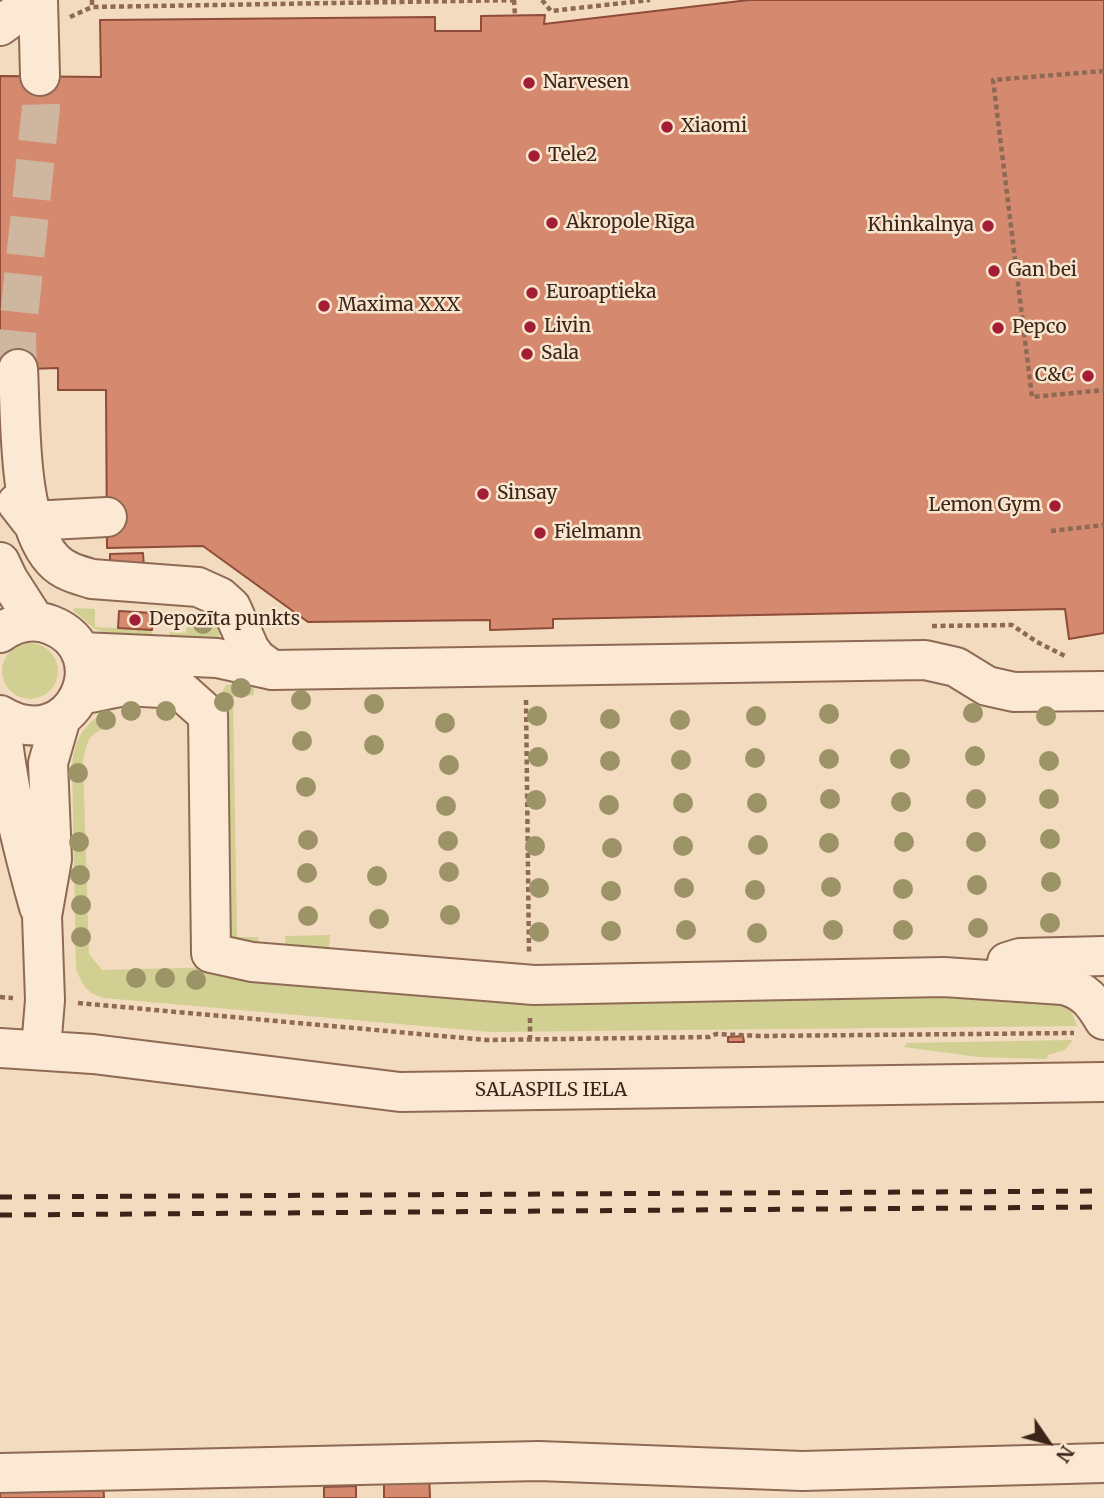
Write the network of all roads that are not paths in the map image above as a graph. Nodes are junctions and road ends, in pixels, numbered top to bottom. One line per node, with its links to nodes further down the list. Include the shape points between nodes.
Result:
1 (37, 0): 2 (street); 3 (street)
2 (0, 26)
3 (40, 76)
4 (18, 369): 7 (street)
5 (0, 465): 7 (street, via 17,504)
6 (107, 517): 7 (street)
7 (31, 521): 11 (street, via 53,560 75,574 198,587 220,597 231,607 250,650)
8 (0, 562): 9 (street)
9 (18, 627): 10 (street, via 62,630)
10 (81, 652): 11 (street, via 217,657); 13 (street, via 85,681)
11 (272, 670): 12 (street, via 925,660 956,667 986,686 1014,692)
12 (1104, 691)
13 (71, 707): 14 (street, via 46,725 15,724); 15 (street, via 48,762 52,859); 17 (street, via 125,686 179,689 208,715 211,953 252,962 529,984)
14 (0, 715): 15 (street, via 20,843)
15 (42, 916): 20 (street, via 45,1000)
16 (1104, 956): 17 (street, via 1020,958)
17 (951, 977): 18 (street, via 1076,988 1091,999)
18 (1090, 1026)
19 (0, 1048): 20 (street, SALASPILS IELA)
20 (41, 1049): 21 (street, SALASPILS IELA, via 400,1092)
21 (1104, 1083)
22 (1104, 1464): 23 (street, via 802,1471 539,1461)
23 (0, 1473)

